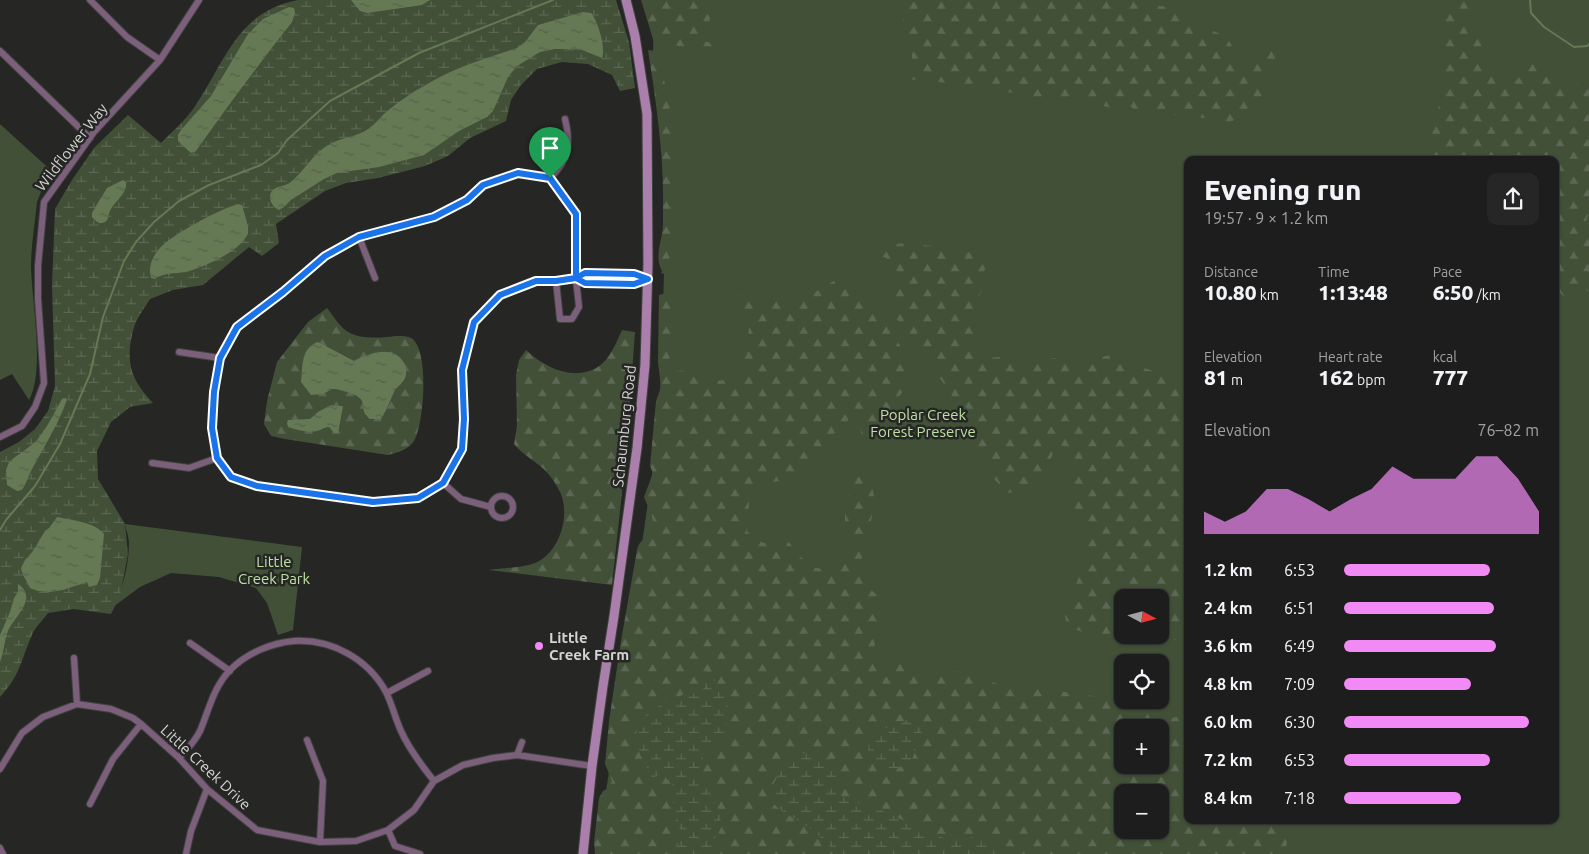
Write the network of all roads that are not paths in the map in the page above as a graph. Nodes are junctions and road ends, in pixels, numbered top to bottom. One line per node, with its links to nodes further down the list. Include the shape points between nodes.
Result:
1 (90, 0): 5 (street, via 127,38)
2 (200, 0): 5 (street, Wildflower Way)
3 (626, 0): 12 (main road, Schaumburg Road, via 647,114)
4 (0, 51): 7 (street)
5 (160, 60): 7 (street, Wildflower Way)
6 (565, 119): 8 (street, via 568,151 560,169)
7 (90, 138): 16 (street, Wildflower Way, via 44,202 38,299 44,383 35,407 22,426)
8 (550, 178): 9 (street, via 518,173 483,185 467,200 434,217); 11 (street, via 576,214)
9 (359, 237): 10 (street); 15 (street, via 325,256 237,327)
10 (375, 278)
11 (576, 278): 12 (street, via 585,283 634,284); 13 (street); 13 (street, via 579,307 572,319 560,319)
12 (648, 279): 32 (main road, Schaumburg Road, via 645,365 637,448)
13 (556, 281): 19 (street, via 536,281 500,295 474,322 462,370 462,449)
14 (179, 352): 15 (street)
15 (220, 358): 17 (street, via 212,428)
16 (0, 437)
17 (217, 458): 18 (street, via 189,468); 19 (street, via 231,477 257,486 373,502 418,498)
18 (152, 463)
19 (443, 483): 20 (street, via 461,499)
20 (491, 506)
21 (190, 643): 23 (street)
22 (74, 658): 26 (street)
23 (230, 671): 25 (street, via 260,649 291,641 316,642 362,662); 31 (street, via 214,692 199,733)
24 (428, 671): 25 (street)
25 (386, 693): 34 (street, via 406,742)
26 (77, 704): 27 (street, Little Creek Drive, via 111,709); 33 (street, Little Creek Drive, via 43,716 27,728)
27 (141, 724): 31 (street, Little Creek Drive); 36 (street, via 114,759)
28 (307, 740): 38 (street, via 323,781)
29 (522, 742): 30 (street)
30 (518, 755): 32 (street, Little Creek Drive); 34 (street, Little Creek Drive, via 463,765)
31 (179, 758): 35 (street, Little Creek Drive)
32 (592, 766): 43 (main road, Schaumburg Road)
33 (0, 769)
34 (434, 781): 37 (street, Little Creek Drive, via 414,810)
35 (207, 789): 38 (street, Little Creek Drive, via 257,830); 41 (street)
36 (90, 804)
37 (388, 830): 38 (street, Little Creek Drive, via 356,841); 42 (street, via 395,846)
38 (320, 842)
39 (0, 848): 40 (street)
40 (3, 854)
41 (186, 854)
42 (420, 854)
43 (583, 854)

